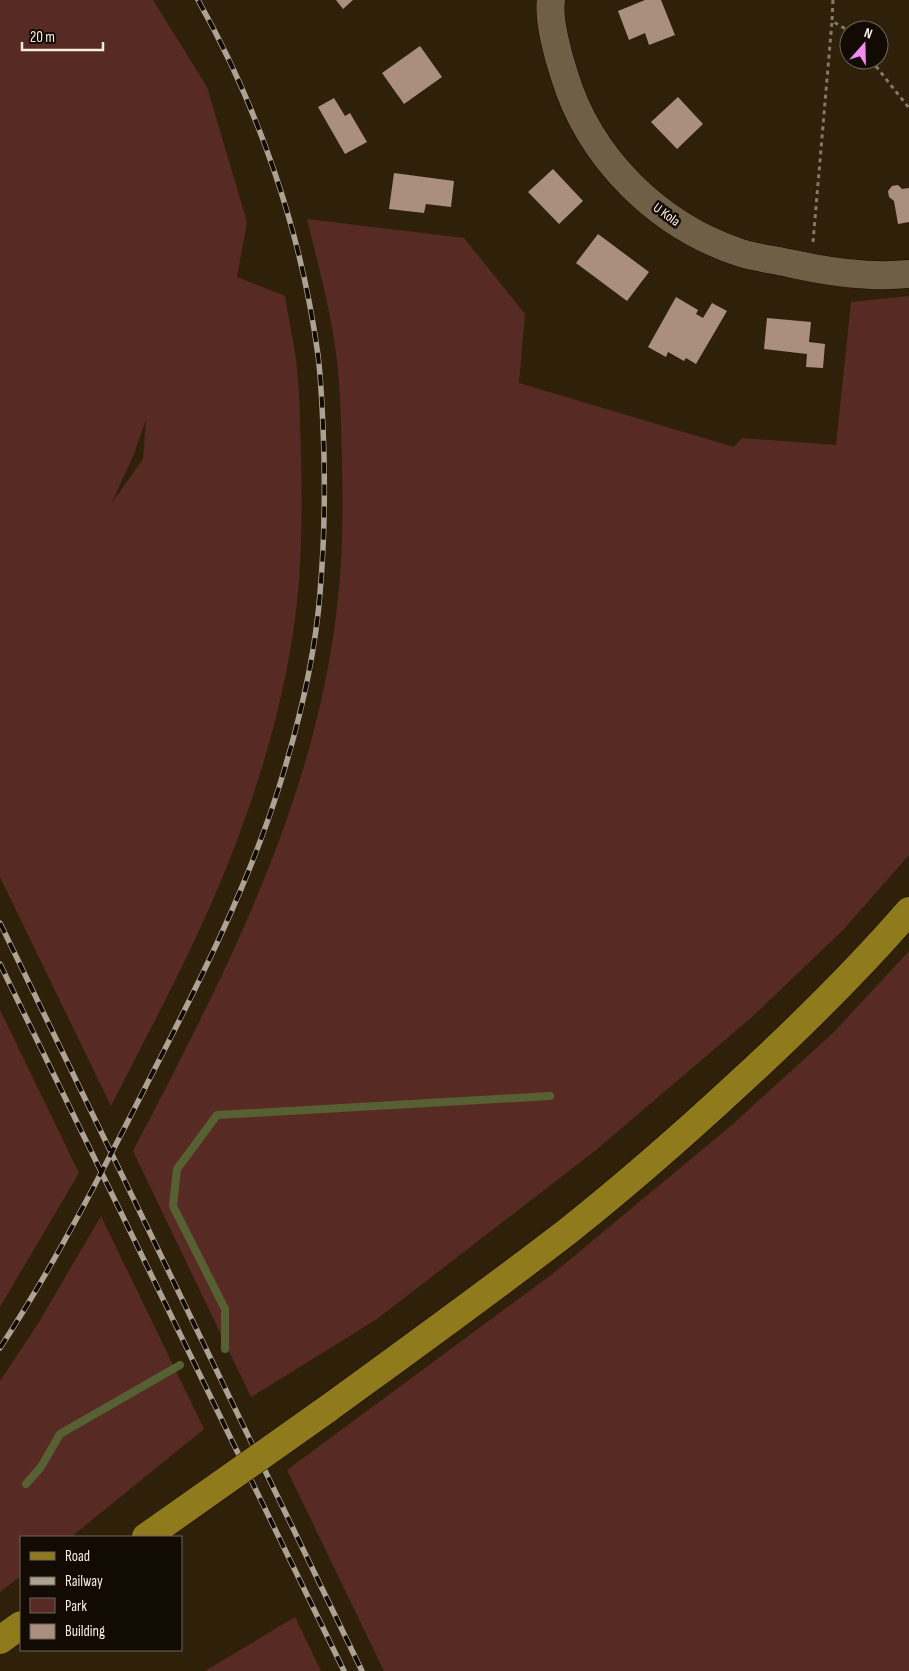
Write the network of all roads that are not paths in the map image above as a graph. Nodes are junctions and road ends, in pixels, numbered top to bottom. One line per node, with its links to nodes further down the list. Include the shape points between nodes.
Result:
1 (551, 0): 2 (street, U Kola, via 556,49 570,93 587,129 619,174 667,217 707,239 742,253 811,268 861,274)
2 (909, 274)
3 (909, 911): 4 (main road, bridge, via 807,1020 663,1153 463,1310)
4 (147, 1536)
5 (20, 1626): 6 (main road)
6 (0, 1640)

